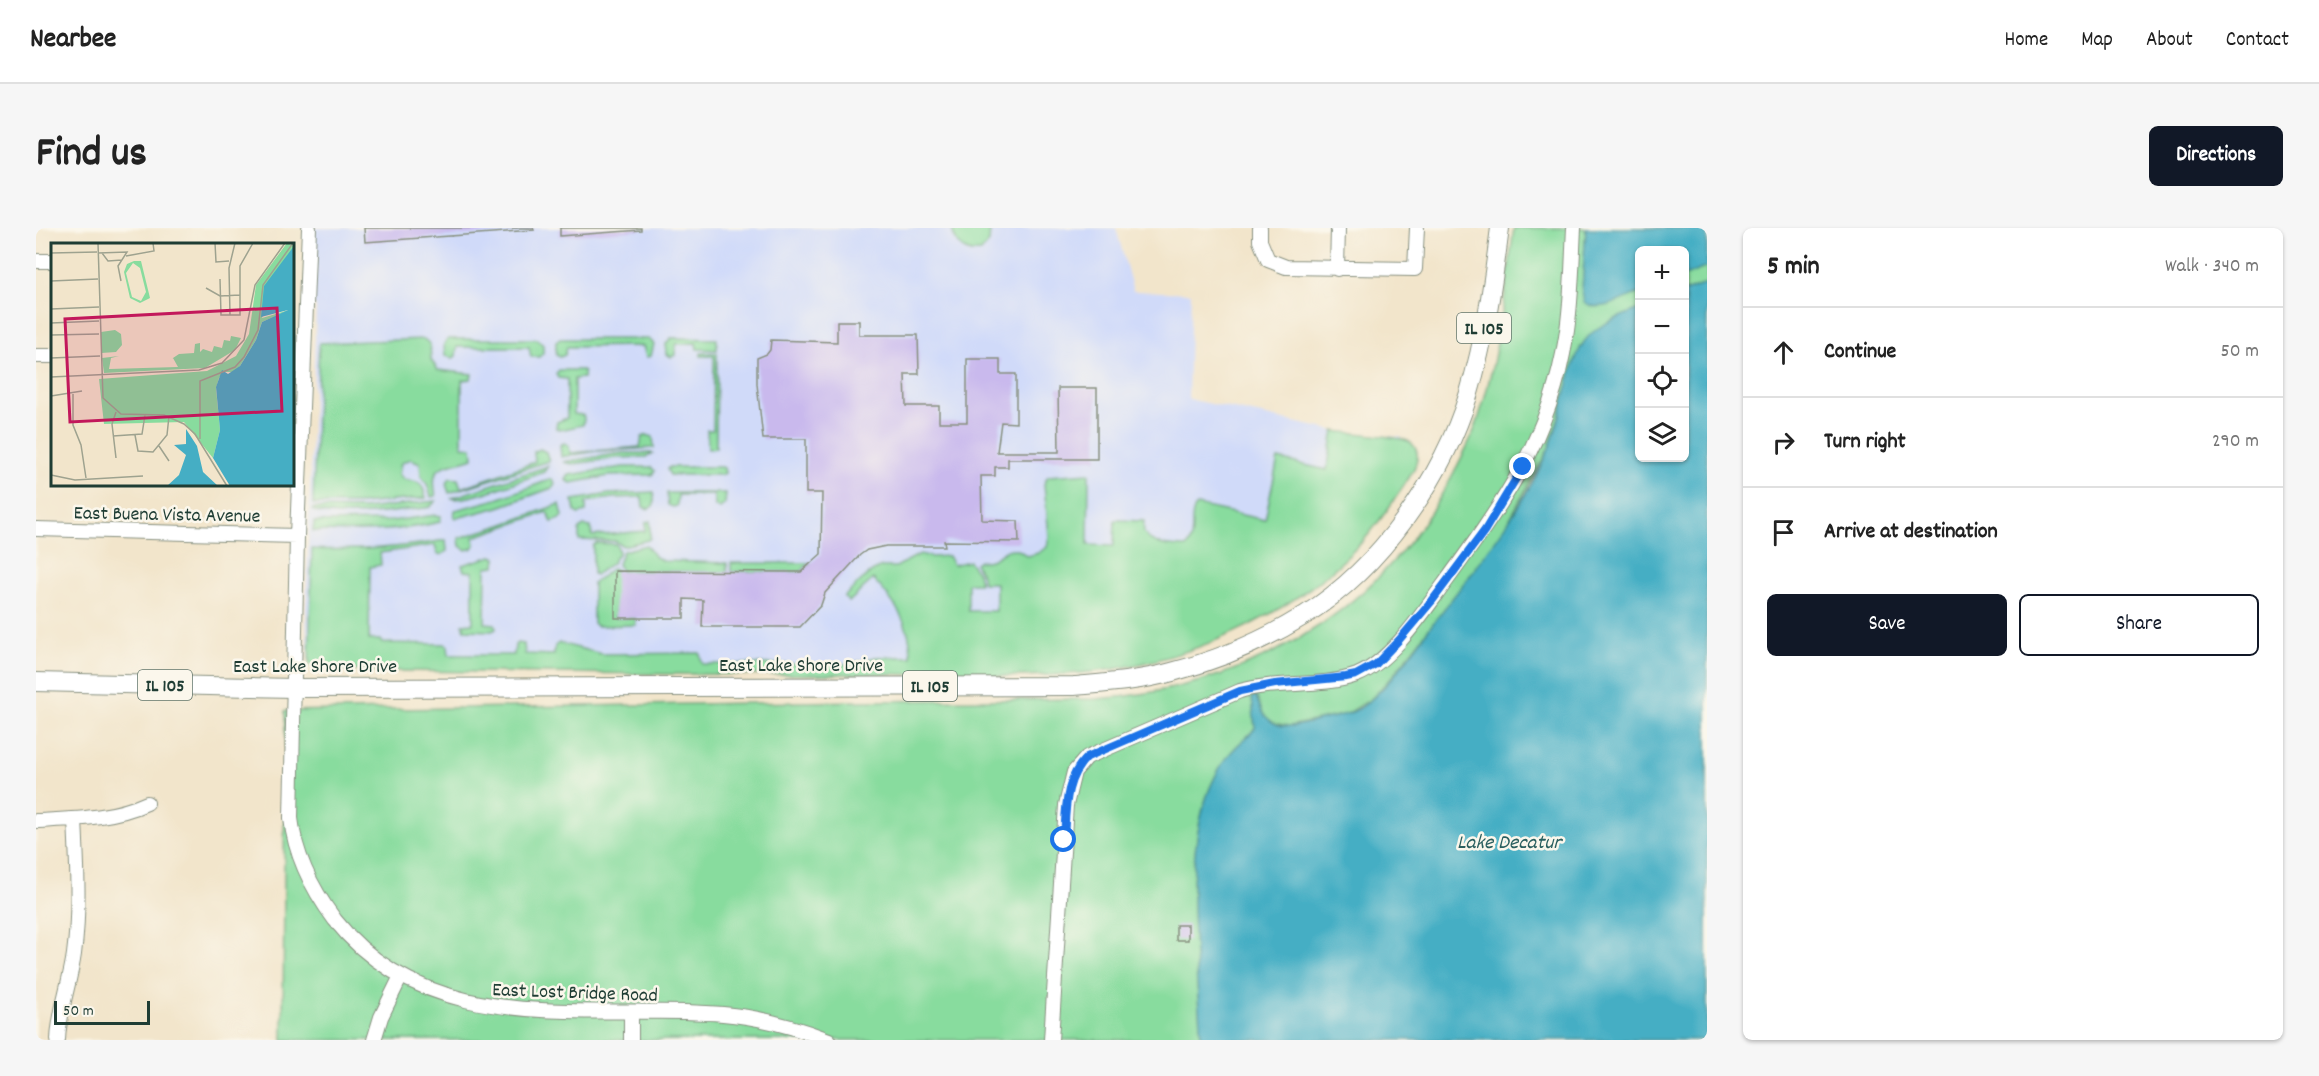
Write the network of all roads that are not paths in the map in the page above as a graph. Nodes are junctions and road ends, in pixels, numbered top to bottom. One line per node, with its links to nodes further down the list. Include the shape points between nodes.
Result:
1 (309, 228): 8 (street, East Lost Bridge Road)
2 (1260, 228): 9 (street, via 1260,241 1268,260 1286,267)
3 (1338, 228): 9 (street)
4 (1417, 228): 9 (street, via 1415,269)
5 (1500, 228): 14 (main road, East Lake Shore Drive / IL 105, via 1469,392 1439,465 1410,511 1380,549 1306,614 1212,659 1120,682 1074,686)
6 (1574, 228): 24 (street, via 1567,336 1552,398 1535,442 1485,530 1386,655 1356,675 1240,691 1087,757 1074,772 1066,805)
7 (294, 263): 8 (street)
8 (308, 263): 10 (street, East Lost Bridge Road)
9 (1337, 269)
10 (298, 361): 12 (street, East Lost Bridge Road)
11 (36, 529): 12 (street, East Buena Vista Avenue)
12 (297, 536): 14 (street, East Lost Bridge Road)
13 (36, 682): 14 (main road, East Lake Shore Drive / IL 105)
14 (294, 688): 18 (street, East Lost Bridge Road, via 291,808 298,854 315,891 337,923 365,953)
15 (147, 803): 16 (street, via 128,812)
16 (75, 819): 17 (street); 21 (street, via 76,934)
17 (36, 821)
18 (400, 978): 19 (street, East Lost Bridge Road, via 444,998 496,1010); 22 (street)
19 (631, 1013): 20 (street, East Lost Bridge Road, via 725,1014 774,1023); 23 (street)
20 (820, 1038)
21 (58, 1040)
22 (374, 1040)
23 (631, 1040)
24 (1051, 1040)

